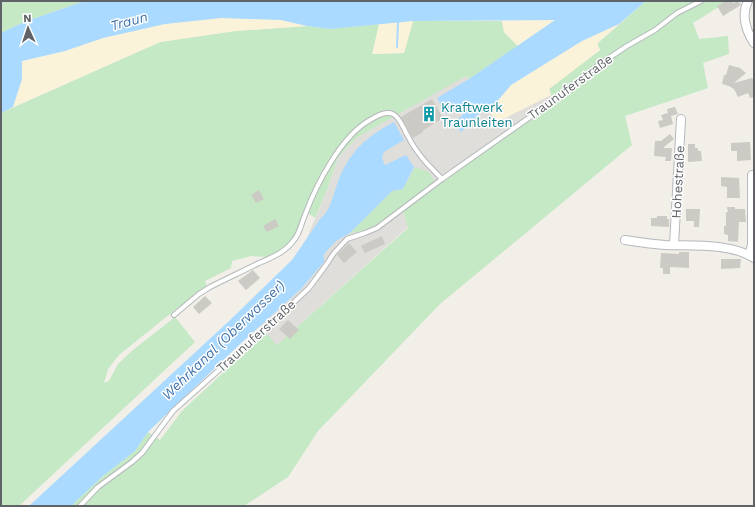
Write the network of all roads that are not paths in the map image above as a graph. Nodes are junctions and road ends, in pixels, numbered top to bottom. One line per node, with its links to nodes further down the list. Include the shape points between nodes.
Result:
1 (701, 1): 6 (lane, Traunuferstraße, via 677,13 655,30 609,58)
2 (748, 1): 3 (street, via 745,24)
3 (754, 42)
4 (681, 119): 8 (street, Hohestraße)
5 (752, 175): 9 (street)
6 (442, 179): 10 (lane, via 424,161 394,114 380,114 363,124 339,150 322,177 295,240 283,252 210,287); 11 (lane, Traunuferstraße, via 377,228 347,239 308,288 173,411 142,453 98,487)
7 (625, 240): 8 (street)
8 (674, 244): 9 (street, via 720,247)
9 (752, 256)
10 (174, 315)
11 (80, 506)

